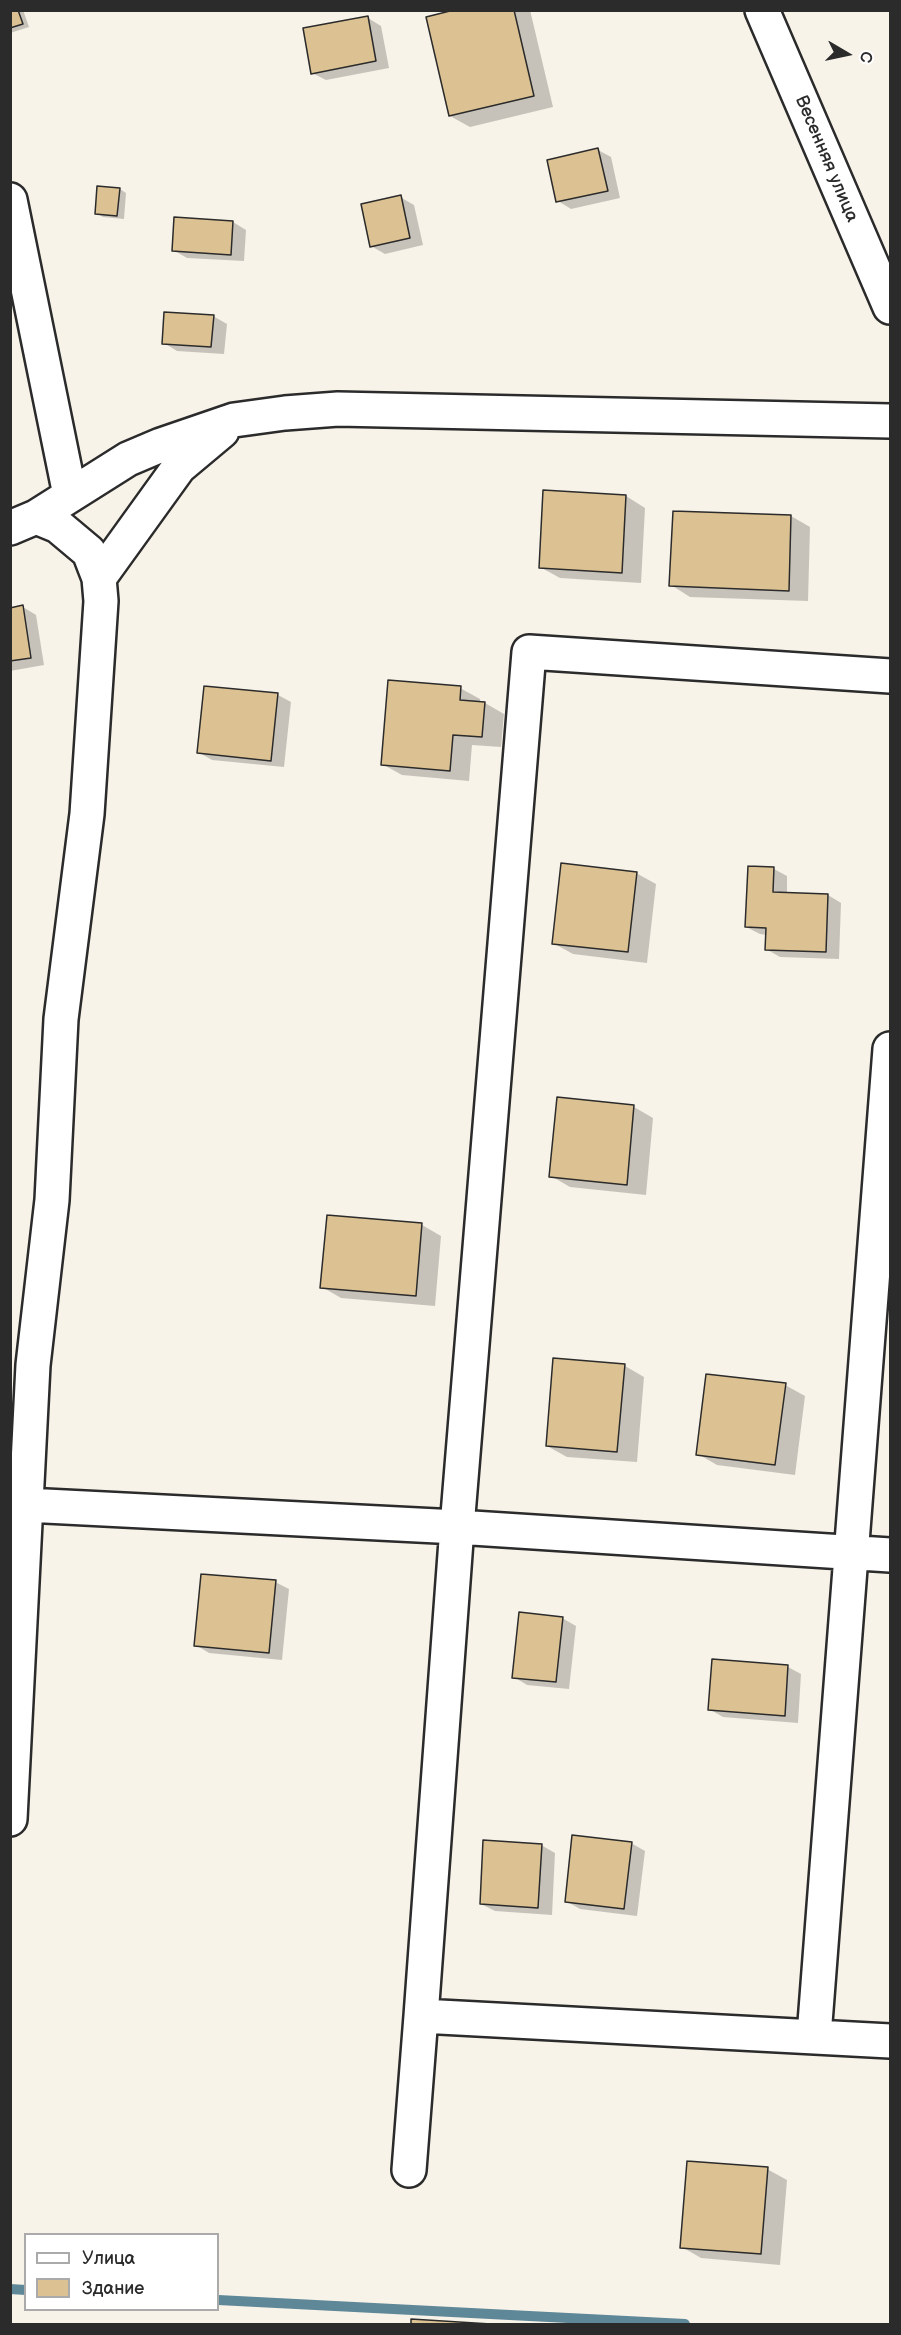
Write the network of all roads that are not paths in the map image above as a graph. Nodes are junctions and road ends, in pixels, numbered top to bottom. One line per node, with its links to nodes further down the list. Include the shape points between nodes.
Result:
1 (762, 10): 3 (street, Весенняя улица)
2 (10, 200): 6 (street)
3 (891, 307)
4 (234, 420): 5 (street, via 338,409); 6 (street, via 128,459); 8 (street, via 179,467)
5 (891, 421)
6 (70, 495): 7 (street)
7 (23, 523): 8 (street, via 58,526 89,552)
8 (99, 578): 11 (street, via 101,601 87,814 61,1019 52,1200)
9 (891, 676): 13 (street, via 529,652)
10 (890, 1062): 14 (street)
11 (22, 1366): 12 (street)
12 (26, 1506): 13 (street); 16 (street)
13 (457, 1527): 14 (street); 17 (street)
14 (853, 1552): 15 (street); 18 (street)
15 (891, 1554)
16 (10, 1819)
17 (421, 2016): 18 (street); 20 (street)
18 (814, 2036): 19 (street)
19 (891, 2041)
20 (409, 2170)

